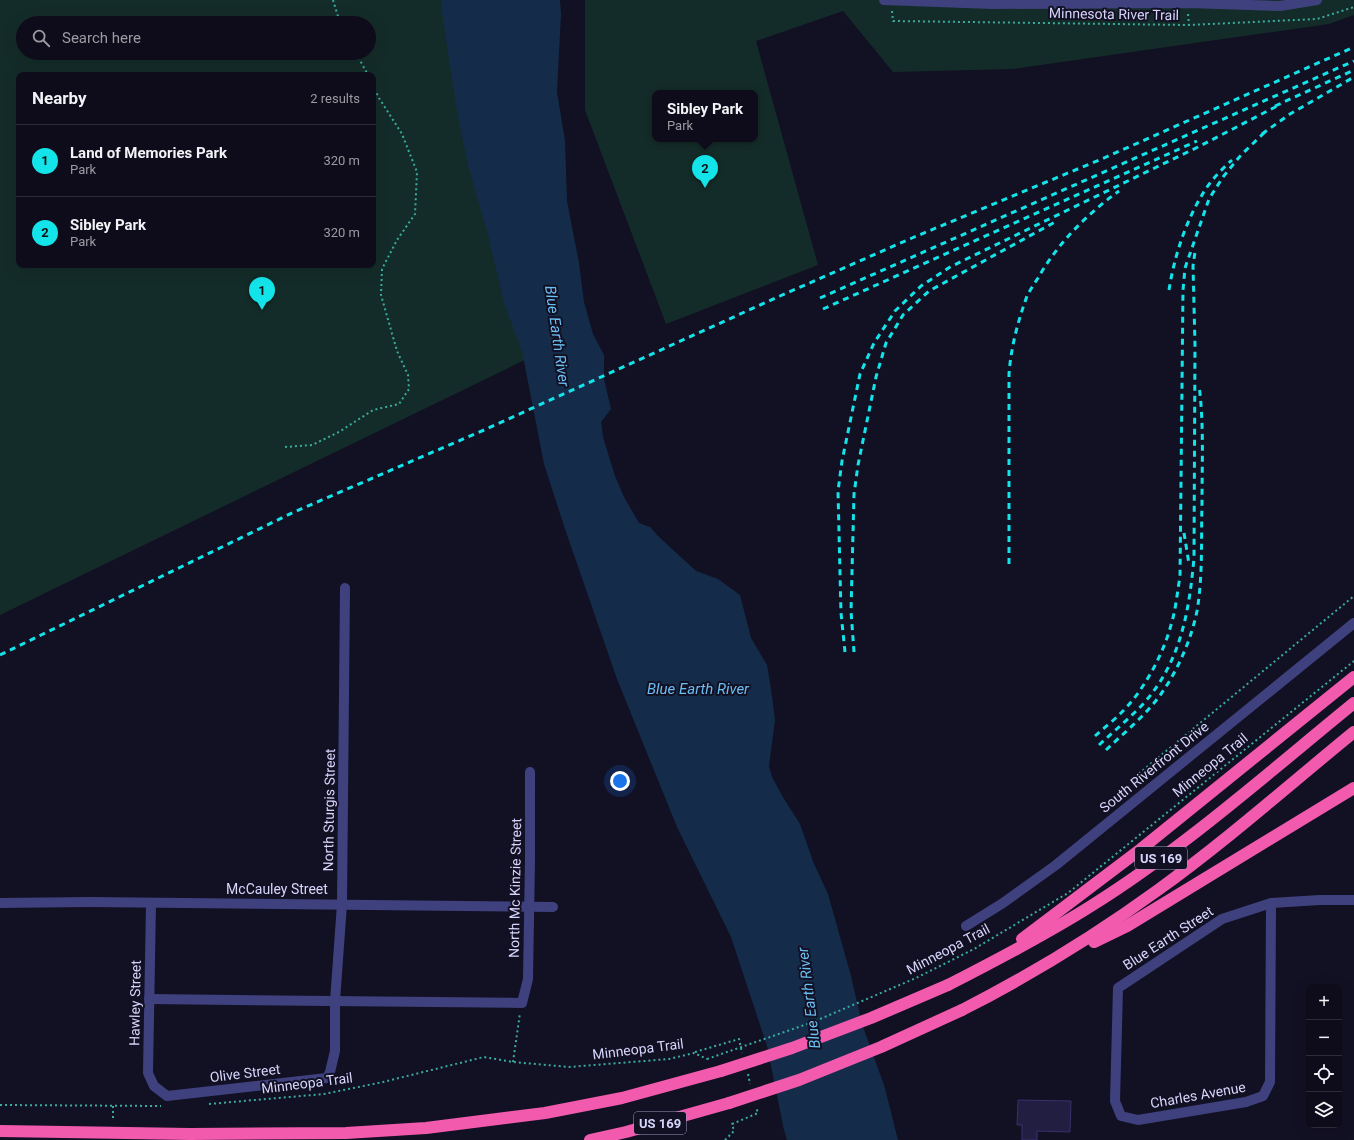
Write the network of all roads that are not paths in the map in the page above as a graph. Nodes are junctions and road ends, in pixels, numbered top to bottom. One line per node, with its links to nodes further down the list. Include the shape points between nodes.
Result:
1 (1317, 0): 3 (street, via 1280,6)
2 (887, 1): 3 (street, via 992,4)
3 (1188, 2)
4 (346, 588): 14 (street, North Sturgis Street)
5 (1354, 623): 18 (street, South Riverfront Drive, via 1056,865)
6 (1354, 677): 19 (highway, via 1141,849)
7 (1354, 703): 19 (highway, US 169, via 1212,820 1155,862 1091,906)
8 (1354, 732): 20 (highway, US 169, via 1205,855 1114,921)
9 (530, 772): 16 (street, North Mc Kinzie Street)
10 (1354, 788): 20 (highway, via 1127,926)
11 (1354, 900): 15 (street, Blue Earth Street)
12 (0, 903): 13 (street, McCauley Street)
13 (151, 903): 14 (street, McCauley Street); 22 (street, Hawley Street)
14 (342, 904): 16 (street, McCauley Street); 23 (street, North Sturgis Street)
15 (1271, 904): 21 (street, Blue Earth Street, via 1222,919); 21 (street, Charles Avenue, via 1270,1082 1262,1096 1246,1102 1138,1120 1121,1116 1115,1101)
16 (530, 906): 17 (street, McCauley Street); 23 (street, North Mc Kinzie Street, via 528,979 522,1003)
17 (553, 907)
18 (966, 926)
19 (987, 965): 27 (highway, US 169, bridge, via 948,985 792,1048 721,1072 622,1098 545,1114 426,1128 346,1133)
20 (1039, 969): 29 (highway, US 169, bridge, via 962,1010 800,1080 729,1103)
21 (1118, 988)
22 (150, 1000): 23 (street); 25 (street, Hawley Street, via 148,1073)
23 (336, 1001): 24 (street, North Sturgis Street, via 335,1051)
24 (327, 1078): 25 (street, Olive Street)
25 (166, 1101)
26 (0, 1131): 27 (highway, US 169)
27 (190, 1134): 28 (highway)
28 (172, 1140)
29 (590, 1140)

